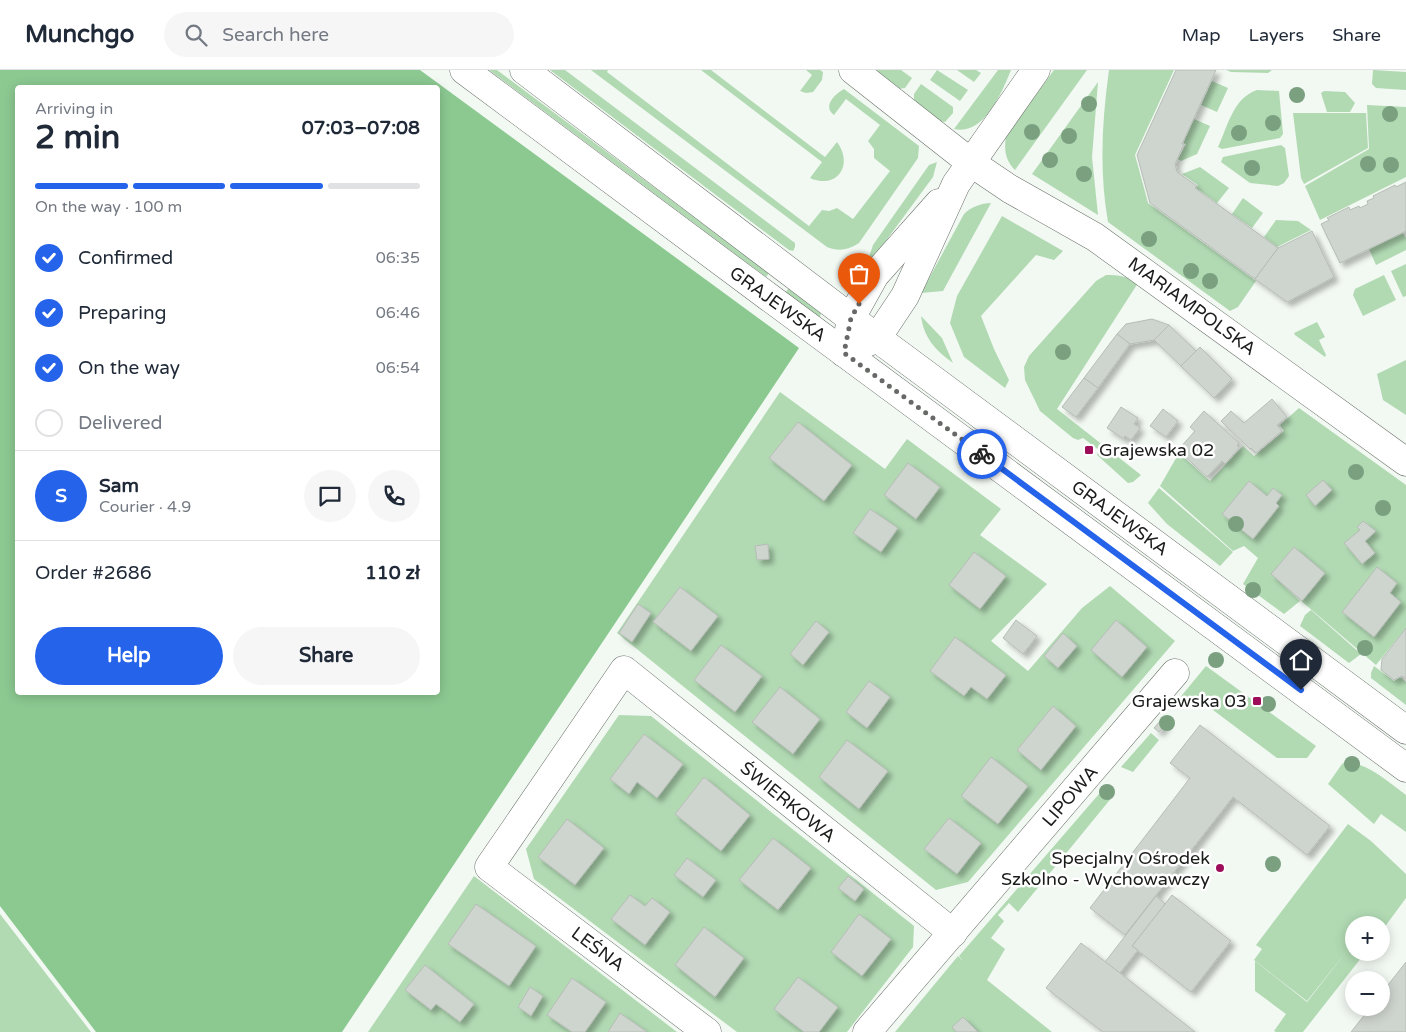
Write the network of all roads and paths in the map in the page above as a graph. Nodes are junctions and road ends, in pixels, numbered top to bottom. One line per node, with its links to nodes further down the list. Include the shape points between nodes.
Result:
1 (464, 70): 8 (street, GRAJEWSKA)
2 (524, 70): 6 (street, GRAJEWSKA)
3 (852, 70): 5 (street, MARIAMPOLSKA)
4 (1036, 70): 5 (street)
5 (963, 173): 6 (street, via 874,275); 7 (street, via 906,296); 9 (street, MARIAMPOLSKA, via 1010,189 1096,237)
6 (851, 318): 7 (street, GRAJEWSKA); 8 (street)
7 (877, 338): 8 (street); 12 (street, GRAJEWSKA)
8 (844, 353): 13 (street, GRAJEWSKA)
9 (1406, 462)
10 (624, 670): 14 (street, ŚWIERKOWA); 15 (street, LEŚNA, via 489,866)
11 (1175, 673): 14 (street, LIPOWA)
12 (1406, 730)
13 (1406, 768)
14 (953, 933): 16 (street, LIPOWA)
15 (707, 1032)
16 (867, 1032)

